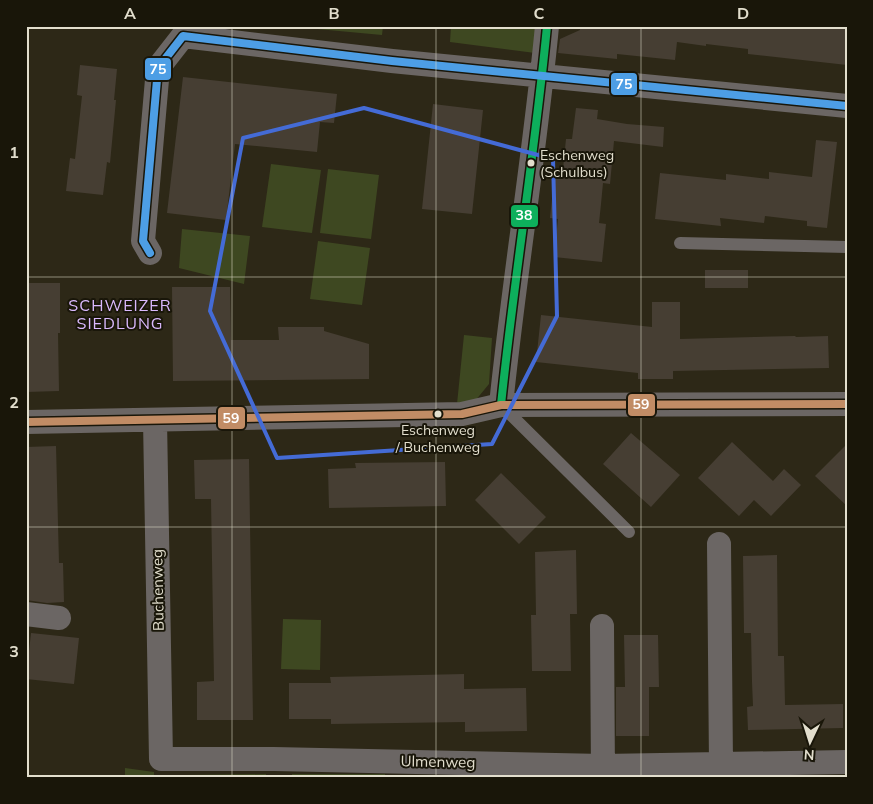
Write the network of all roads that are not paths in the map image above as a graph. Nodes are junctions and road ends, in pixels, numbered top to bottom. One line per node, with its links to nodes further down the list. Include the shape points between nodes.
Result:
1 (547, 26): 2 (street)
2 (542, 76): 3 (street); 6 (street, via 183,36 158,68 143,241); 8 (street)
3 (847, 106)
4 (680, 243): 5 (lane)
5 (847, 247)
6 (150, 253)
7 (847, 404): 8 (street)
8 (501, 405): 9 (street, via 462,414); 11 (lane)
9 (155, 420): 10 (street); 16 (street, Buchenweg)
10 (26, 422)
11 (629, 532)
12 (719, 544): 18 (street)
13 (26, 614): 14 (street)
14 (59, 618)
15 (602, 626): 20 (street)
16 (161, 759): 19 (street, Ulmenweg)
17 (847, 762): 18 (street, Ulmenweg)
18 (721, 764): 20 (street, Ulmenweg)
19 (274, 768): 20 (street, Ulmenweg)
20 (603, 772)

